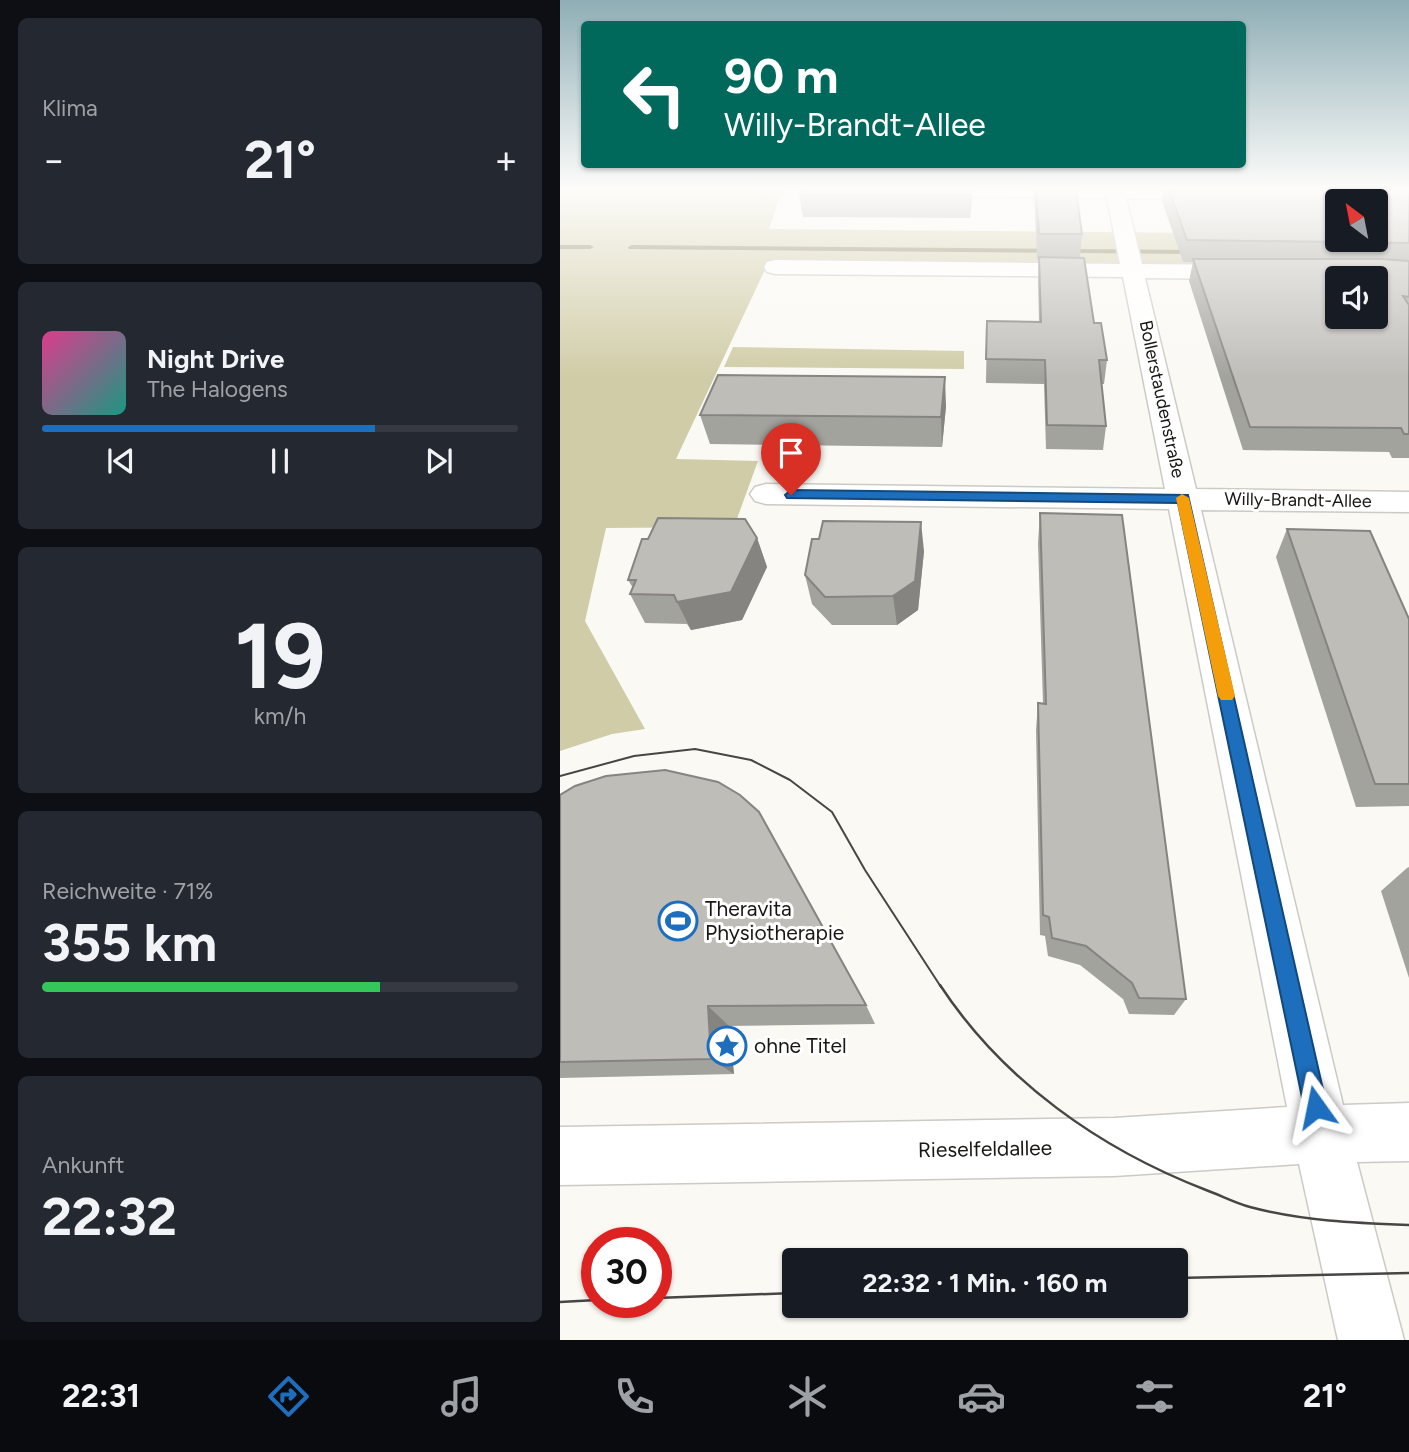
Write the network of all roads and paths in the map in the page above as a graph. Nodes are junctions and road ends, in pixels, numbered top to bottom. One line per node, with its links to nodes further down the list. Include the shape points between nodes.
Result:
1 (1130, 253): 2 (street, Bollerstaudenstraße)
2 (1131, 258): 3 (street); 4 (street); 6 (street, Bollerstaudenstraße)
3 (775, 267)
4 (1258, 272)
5 (766, 494): 6 (street, Willy-Brandt-Allee)
6 (1184, 498): 7 (street, Willy-Brandt-Allee); 9 (street, Bollerstaudenstraße)
7 (1409, 502)
8 (1409, 1132): 9 (street, Rieselfeldallee)
9 (1321, 1134): 10 (street, Rieselfeldallee, via 1114,1147); 11 (street, Bollerstaudenstraße)
10 (560, 1156)
11 (1371, 1340)

